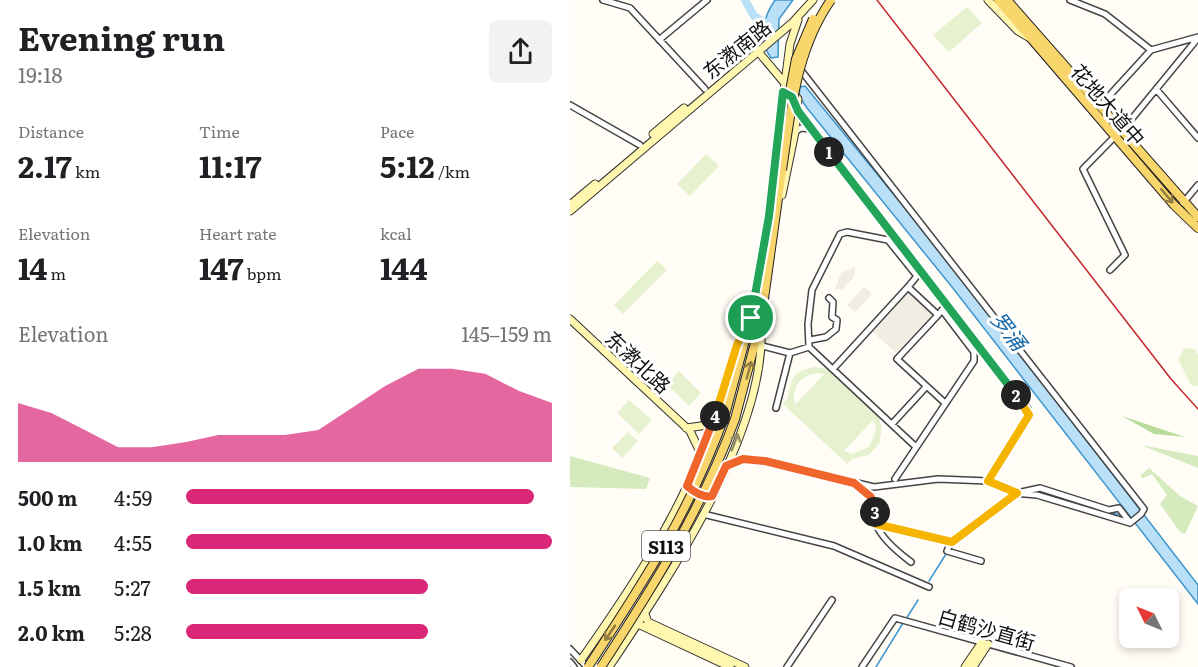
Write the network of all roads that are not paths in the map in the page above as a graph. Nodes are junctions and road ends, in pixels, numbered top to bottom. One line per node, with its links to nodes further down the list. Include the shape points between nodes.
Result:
1 (603, 0): 13 (street)
2 (622, 0): 13 (street)
3 (632, 0): 13 (street)
4 (707, 0): 17 (street)
5 (813, 0): 14 (street)
6 (825, 0): 34 (main road, bridge, via 808,27 796,59)
7 (831, 0): 34 (main road, bridge, via 817,21 801,62)
8 (988, 0): 15 (street)
9 (993, 0): 15 (main road)
10 (998, 0): 20 (main road, 花地大道中)
11 (1007, 0): 27 (main road, 花地大道中)
12 (1070, 0): 19 (street, via 1106,14)
13 (630, 8): 17 (street)
14 (802, 12): 18 (street, 东漖南路); 21 (street)
15 (1029, 37): 20 (main road)
16 (1198, 37): 19 (street); 24 (street)
17 (659, 40): 23 (street)
18 (759, 48): 22 (street); 23 (street, 东漖南路); 25 (street); 38 (street, 东漖南路)
19 (1150, 50): 27 (street)
20 (1043, 52): 31 (main road, 花地大道中)
21 (789, 55): 22 (street); 71 (street, via 1144,509)
22 (785, 81): 25 (street); 28 (street, via 797,96)
23 (705, 89): 33 (street, 东漖南路)
24 (1156, 89): 31 (street); 32 (street)
25 (783, 92): 28 (street, via 792,97); 39 (street)
26 (570, 105): 33 (street)
27 (1099, 107): 31 (main road, 花地大道中)
28 (798, 109): 29 (street); 30 (street)
29 (811, 129): 30 (street); 44 (street)
30 (795, 132): 39 (street)
31 (1118, 134): 36 (main road, 花地大道中); 41 (main road, 花地大道中, one-way to 41, via 1174,205); 42 (street, via 1083,169 1125,255)
32 (1198, 138)
33 (639, 145): 37 (street, 东漖南路)
34 (780, 170): 39 (main road, S113)
35 (1198, 185): 36 (street)
36 (1183, 202): 40 (main road, 花地大道中)
37 (570, 205)
38 (570, 211)
39 (773, 215): 48 (main road, S113); 50 (main road, S113)
40 (1198, 217)
41 (1198, 228)
42 (1110, 270)
43 (908, 287): 46 (street); 51 (street, via 917,276 888,240 840,234 812,290); 54 (street)
44 (933, 290): 46 (street); 65 (street, via 1028,409 1029,415)
45 (829, 298): 51 (street, via 833,302 831,313 837,320 836,329)
46 (923, 301): 47 (street)
47 (938, 315): 55 (street, via 897,359); 56 (street, via 942,310 975,356)
48 (751, 318): 58 (street, via 737,345); 89 (main road, S113, one-way to 89, bridge, via 725,415 704,469 671,537)
49 (570, 319): 60 (street, 东漖北路)
50 (761, 320): 52 (street); 90 (main road, S113, one-way to 50, bridge, via 684,535 711,479 735,419)
51 (810, 343): 53 (street); 54 (street)
52 (762, 346): 53 (street); 63 (street, one-way to 52, via 751,398)
53 (790, 353): 57 (street)
54 (833, 369): 59 (street)
55 (926, 387): 56 (street); 59 (street)
56 (945, 404): 61 (street)
57 (776, 408)
58 (714, 418): 60 (street, via 702,426); 62 (street)
59 (891, 424): 61 (street)
60 (686, 428): 62 (street, 东漖北路)
61 (916, 447): 64 (street)
62 (701, 454): 67 (street)
63 (726, 466): 66 (street, via 743,459 765,461); 69 (street)
64 (895, 479)
65 (988, 481): 66 (street, via 938,479 874,487); 68 (street)
66 (854, 483): 72 (street, via 871,497)
67 (687, 486): 69 (street, via 703,496); 78 (street, via 663,536)
68 (1017, 493): 71 (street, via 1037,495); 71 (street, via 1040,488 1109,510 1119,508); 73 (street)
69 (712, 496): 70 (street)
70 (703, 514): 76 (street, via 834,546); 79 (street)
71 (1130, 523)
72 (876, 524): 73 (street); 75 (street)
73 (951, 542): 74 (street, via 947,551)
74 (981, 561)
75 (911, 562)
76 (929, 587)
77 (831, 600): 94 (street)
78 (615, 611): 80 (street); 86 (street)
79 (645, 614): 80 (street); 81 (street, via 648,622)
80 (638, 624): 81 (street); 82 (street); 83 (street)
81 (657, 627): 93 (street)
82 (649, 630): 83 (street); 92 (street)
83 (631, 634): 91 (street)
84 (985, 643): 95 (street, 白鹤沙直街, via 895,618); 96 (street); 97 (street); 98 (street, 白鹤沙直街)
85 (570, 649): 86 (street)
86 (581, 660): 89 (street)
87 (570, 662): 88 (street)
88 (574, 667)
89 (588, 667)
90 (601, 667)
91 (609, 667)
92 (730, 667)
93 (745, 667)
94 (787, 667)
95 (862, 667)
96 (966, 667)
97 (973, 667)
98 (1070, 667)

